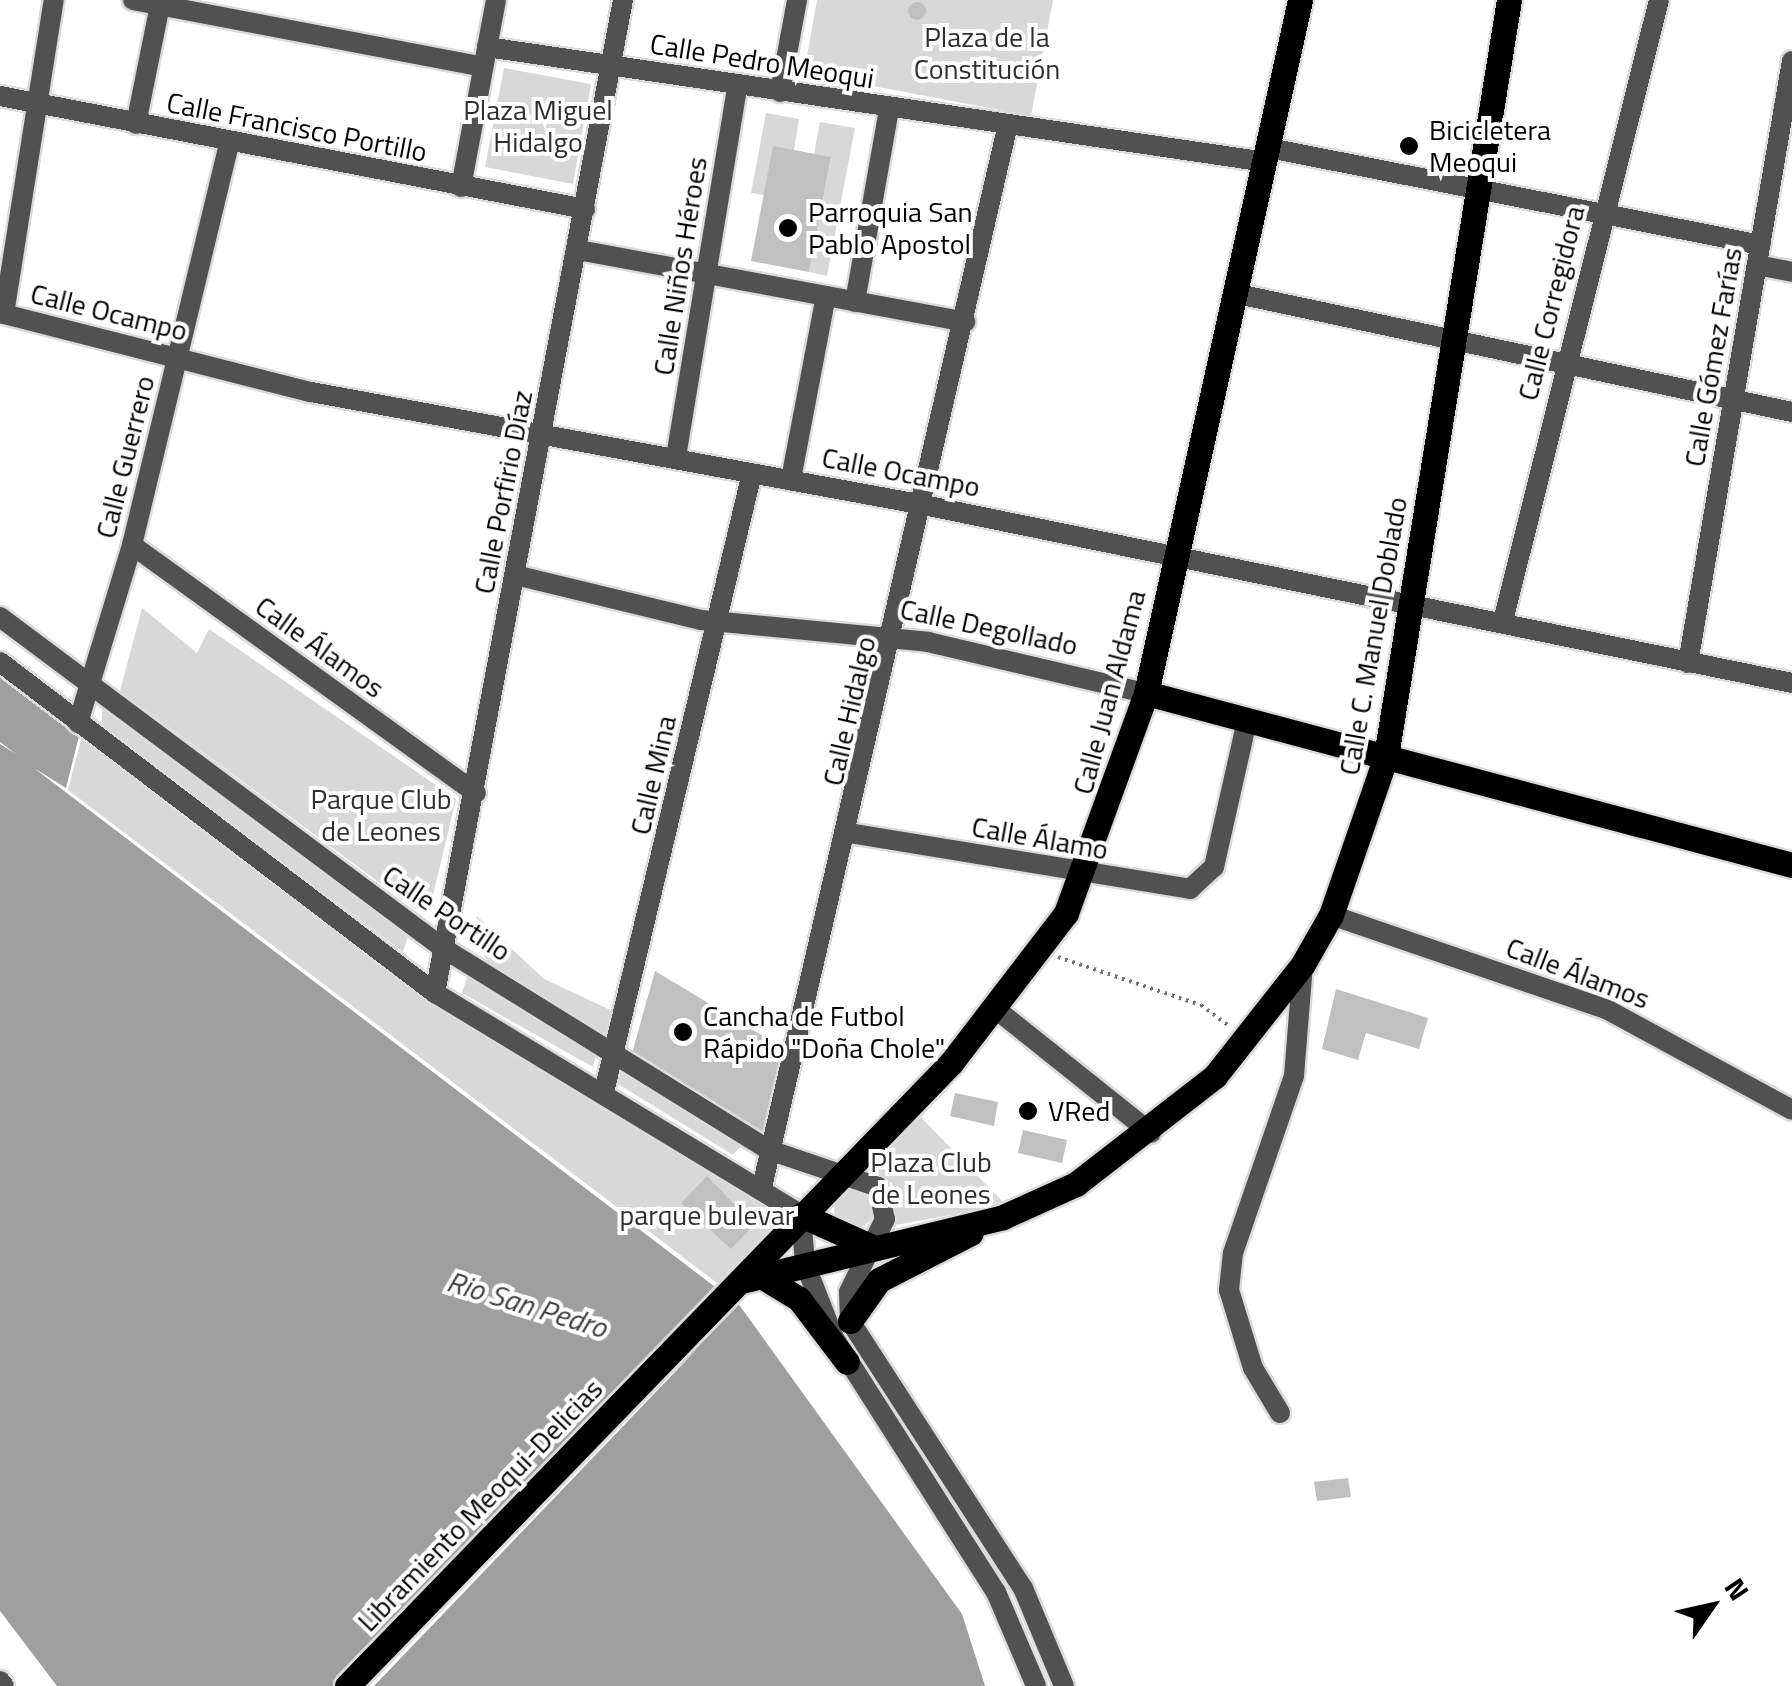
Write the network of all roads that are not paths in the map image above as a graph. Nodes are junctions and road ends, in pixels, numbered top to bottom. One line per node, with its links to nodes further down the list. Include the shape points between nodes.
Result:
1 (54, 0): 16 (street)
2 (133, 0): 9 (street, Calle Pedro Meoqui)
3 (496, 0): 10 (street)
4 (623, 0): 12 (street, Calle Porfirio Díaz)
5 (797, 0): 14 (street)
6 (1300, 0): 21 (main road, Calle Juan Aldama)
7 (1509, 0): 23 (main road, Calle C. Manuel Doblado)
8 (1659, 0): 25 (street, Calle Corregidora)
9 (171, 5): 10 (street, Calle Pedro Meoqui); 18 (street)
10 (485, 57): 12 (street, Calle Pedro Meoqui); 22 (street)
11 (1792, 61): 27 (street, Calle Gómez Farías)
12 (610, 64): 13 (street, Calle Pedro Meoqui); 24 (street, Calle Porfirio Díaz)
13 (738, 84): 14 (street, Calle Pedro Meoqui); 29 (street, Calle Niños Héroes)
14 (780, 92): 17 (street, Calle Pedro Meoqui)
15 (0, 96): 16 (street, Calle Francisco Portillo)
16 (37, 104): 18 (street, Calle Francisco Portillo); 33 (street)
17 (889, 110): 19 (street, Calle Pedro Meoqui); 32 (street)
18 (136, 124): 20 (street, Calle Francisco Portillo)
19 (1007, 128): 21 (street, Calle Pedro Meoqui); 34 (street, Calle Hidalgo)
20 (230, 143): 22 (street, Calle Francisco Portillo); 36 (street, Calle Guerrero)
21 (1267, 155): 23 (street, Calle Pedro Meoqui); 30 (main road, Calle Juan Aldama)
22 (462, 187): 24 (street, Calle Francisco Portillo)
23 (1478, 194): 25 (street, Calle Pedro Meoqui); 35 (main road, Calle C. Manuel Doblado)
24 (584, 209): 26 (street, Calle Porfirio Díaz)
25 (1602, 213): 27 (street, Calle Pedro Meoqui); 37 (street, Calle Corregidora)
26 (578, 250): 29 (street); 40 (street, Calle Porfirio Díaz)
27 (1759, 255): 28 (street, Calle Pedro Meoqui); 38 (street, Calle Gómez Farías)
28 (1792, 272)
29 (707, 274): 31 (street); 41 (street, Calle Niños Héroes)
30 (1233, 293): 35 (street); 46 (main road, Calle Juan Aldama)
31 (826, 296): 32 (street); 43 (street)
32 (855, 302): 34 (street)
33 (2, 314): 36 (street, Calle Ocampo)
34 (965, 322): 44 (street, Calle Hidalgo)
35 (1454, 341): 37 (street); 48 (main road, Calle C. Manuel Doblado)
36 (178, 358): 40 (street, Calle Ocampo); 45 (street, Calle Guerrero)
37 (1563, 363): 38 (street); 50 (street, Calle Corregidora)
38 (1733, 399): 39 (street); 54 (street, Calle Gómez Farías)
39 (1792, 412)
40 (542, 436): 41 (street, Calle Ocampo); 47 (street, Calle Porfirio Díaz)
41 (676, 457): 42 (street, Calle Ocampo)
42 (752, 472): 43 (street, Calle Ocampo); 51 (street, Calle Mina)
43 (792, 479): 44 (street, Calle Ocampo)
44 (924, 505): 46 (street, Calle Ocampo); 52 (street, Calle Hidalgo)
45 (132, 546): 56 (street, Calle Guerrero); 61 (street, Calle Álamos)
46 (1174, 554): 48 (street, Calle Ocampo); 57 (main road, Calle Juan Aldama)
47 (515, 576): 51 (street, Calle Degollado); 61 (street, Calle Porfirio Díaz)
48 (1411, 604): 50 (street, Calle Ocampo); 60 (main road, Calle C. Manuel Doblado)
49 (0, 617): 56 (street, Calle Portillo)
50 (1503, 621): 54 (street, Calle Ocampo)
51 (718, 622): 52 (street, Calle Degollado); 70 (street, Calle Mina)
52 (895, 637): 57 (street, Calle Degollado); 62 (street, Calle Hidalgo)
53 (0, 662): 59 (street)
54 (1688, 662): 55 (street, Calle Ocampo)
55 (1792, 683)
56 (92, 686): 59 (street, Calle Guerrero); 66 (street, Calle Portillo)
57 (1146, 693): 58 (main road, Calle Degollado); 64 (main road, Calle Juan Aldama)
58 (1247, 720): 60 (main road, Calle Degollado); 64 (street, Calle Álamo, via 1214,866 1190,889)
59 (78, 723): 68 (street)
60 (1386, 756): 63 (main road, Calle Degollado); 65 (main road, Calle C. Manuel Doblado)
61 (476, 794): 66 (street, Calle Porfirio Díaz)
62 (848, 833): 64 (street, Calle Álamo); 74 (street, Calle Hidalgo)
63 (1792, 864)
64 (1085, 874): 69 (main road, Calle Juan Aldama, via 1043,948)
65 (1331, 915): 67 (main road, Calle C. Manuel Doblado); 72 (street, Calle Álamos, via 1608,1010)
66 (443, 948): 68 (street, Calle Porfirio Díaz); 70 (street, Calle Portillo)
67 (1303, 964): 73 (main road, Calle C. Manuel Doblado, via 1245,1042); 84 (street, via 1294,1076 1233,1252 1229,1290 1252,1368)
68 (435, 993): 71 (street)
69 (996, 1010): 73 (street); 75 (main road, Calle Juan Aldama)
70 (616, 1054): 71 (street, Calle Mina); 74 (street, Calle Portillo)
71 (604, 1088): 76 (street)
72 (1792, 1110)
73 (1151, 1133): 78 (main road, Calle C. Manuel Doblado, via 1076,1184)
74 (769, 1150): 75 (street, Calle Portillo); 76 (street, Calle Hidalgo)
75 (840, 1175): 77 (main road, Calle Juan Aldama); 79 (street, Calle Portillo, via 869,1180 883,1194 885,1220)
76 (762, 1187): 77 (street)
77 (801, 1215): 79 (main road); 80 (street); 81 (main road, Calle Juan Aldama)
78 (1003, 1217): 79 (main road, Calle C. Manuel Doblado); 82 (main road, via 879,1280)
79 (870, 1246): 80 (main road, Calle C. Manuel Doblado); 82 (street, via 849,1292)
80 (805, 1264): 81 (main road, Calle C. Manuel Doblado); 83 (street)
81 (746, 1281): 83 (main road, via 799,1299); 85 (main road, Libramiento Meoqui-Delicias)
82 (850, 1321): 87 (street, via 1023,1588)
83 (847, 1362): 86 (street, via 996,1592)
84 (1280, 1413)
85 (347, 1686)
86 (1036, 1686)
87 (1064, 1686)

